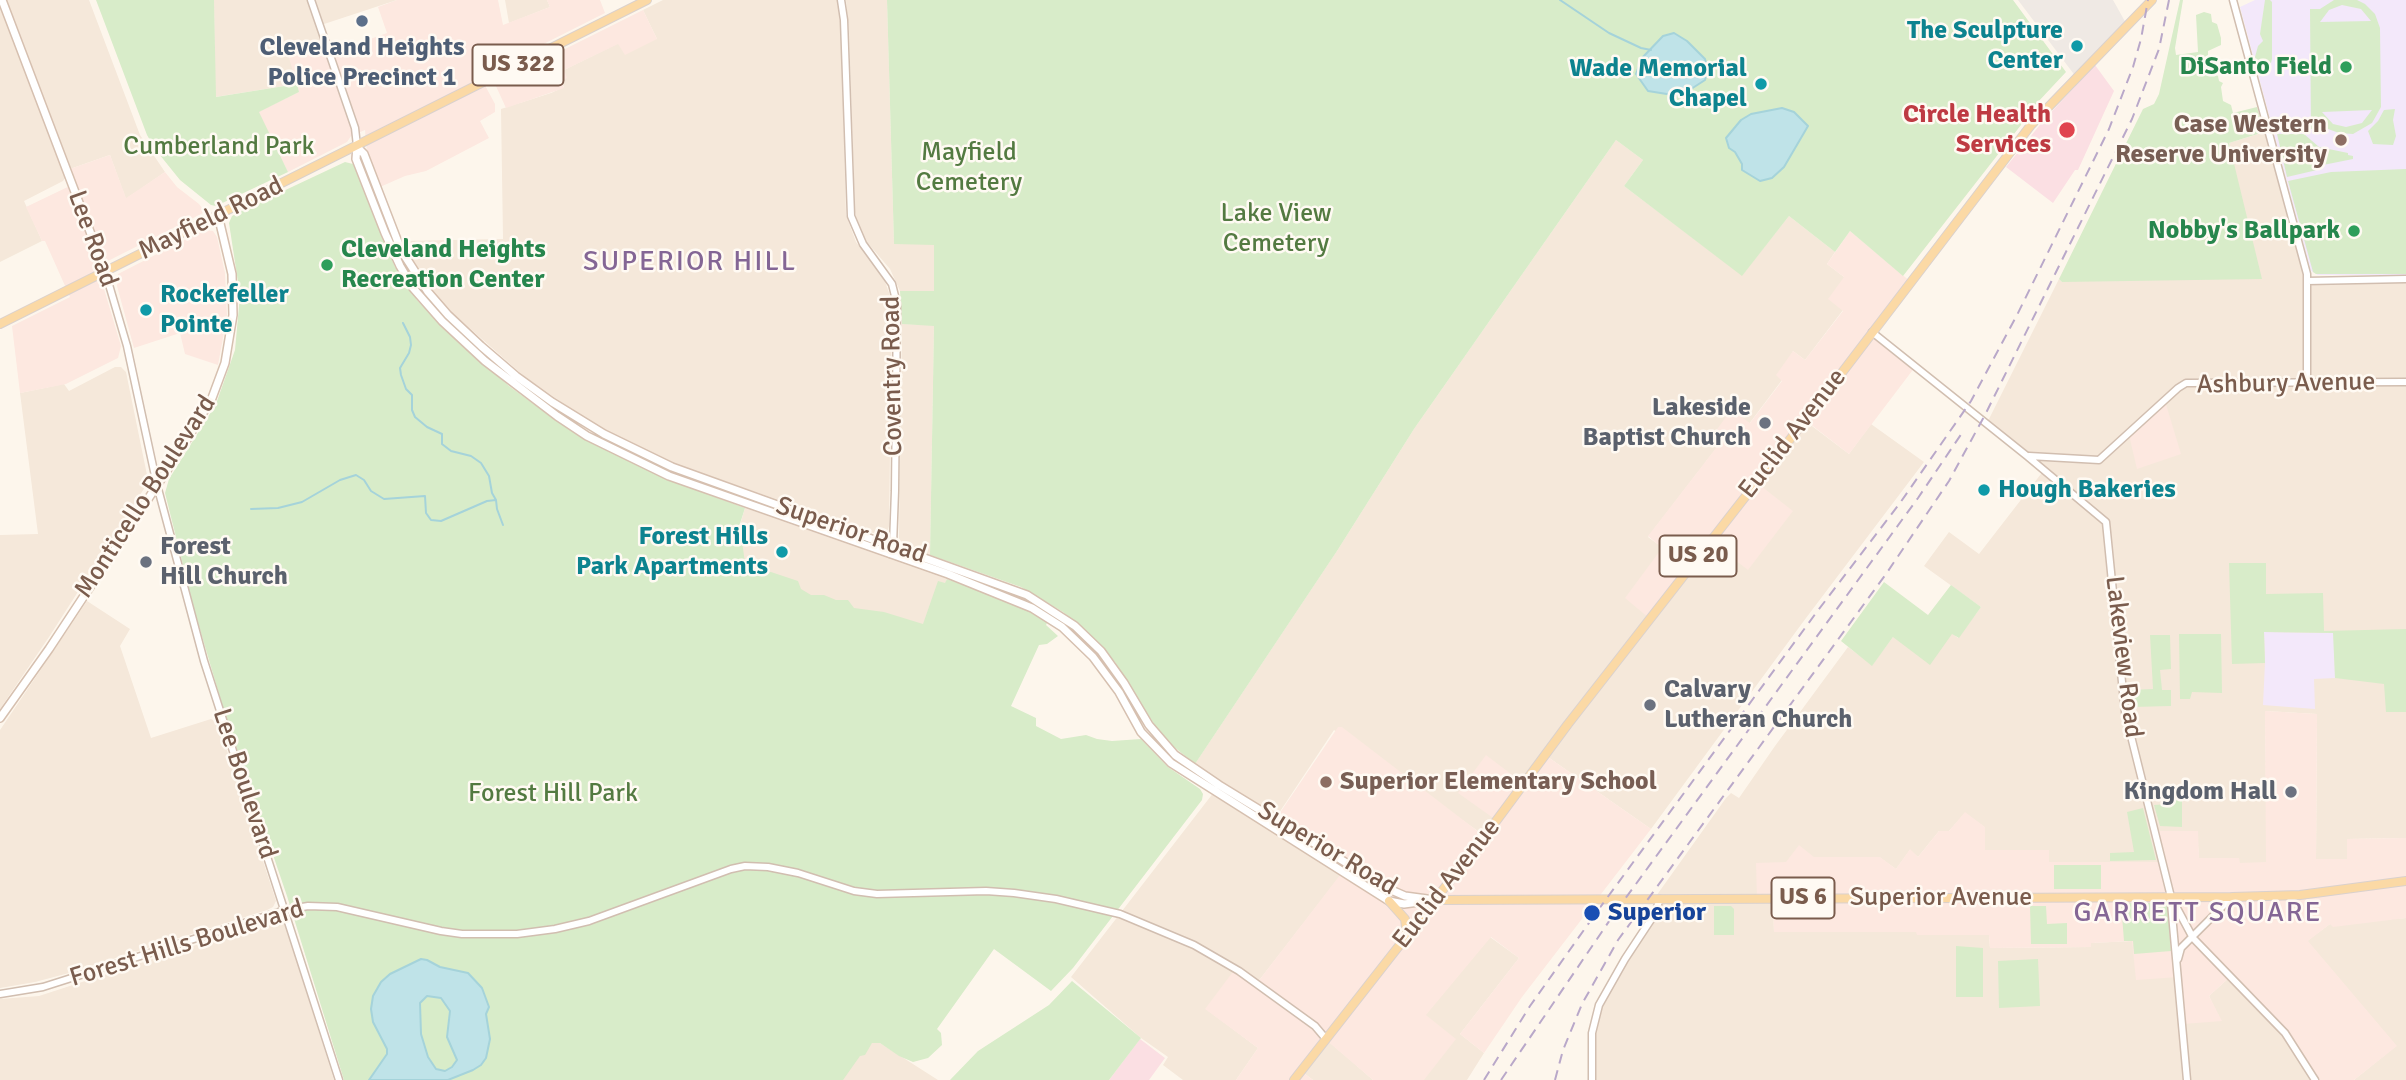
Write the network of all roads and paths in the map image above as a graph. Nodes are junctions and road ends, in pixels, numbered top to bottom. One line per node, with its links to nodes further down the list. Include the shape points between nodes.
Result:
1 (2, 0): 10 (main road, Lee Road)
2 (312, 0): 7 (street, Superior Road, via 355,128)
3 (647, 0): 7 (main road, Mayfield Road / US 322)
4 (841, 0): 21 (street, Coventry Road, via 851,216 863,244 892,284 897,304)
5 (2152, 0): 16 (main road, Euclid Avenue / US 20, via 2031,125)
6 (2234, 0): 12 (street)
7 (356, 146): 8 (main road, Mayfield Road / US 322); 9 (main road, Superior Road, via 356,159)
8 (218, 215): 10 (main road, Mayfield Road / US 322); 20 (main road, Monticello Boulevard, via 233,288 229,348 208,406)
9 (389, 232): 13 (main road, Superior Road); 14 (main road, Superior Road)
10 (105, 271): 15 (main road, Mayfield Road / US 322); 20 (street, Lee Road, via 127,346)
11 (2406, 279): 12 (street)
12 (2307, 281): 18 (street)
13 (421, 282): 14 (main road); 21 (main road, Superior Road, via 449,315 508,369 604,434 672,467)
14 (413, 288): 22 (main road, Superior Road, via 494,368 587,436 669,476)
15 (0, 324)
16 (1872, 332): 19 (street, Lakeview Road); 31 (main road, Euclid Avenue / US 20)
17 (2406, 382): 18 (street, Ashbury Avenue)
18 (2307, 383): 19 (street, Ashbury Avenue, via 2186,383 2099,460)
19 (2027, 456): 28 (street, Lakeview Road, via 2107,525 2125,712)
20 (157, 485): 26 (main road, Monticello Boulevard); 33 (street, Lee Boulevard, via 220,713)
21 (893, 545): 22 (street, Coventry Road); 23 (main road, Superior Road, via 1027,594 1075,626)
22 (890, 554): 24 (main road, Superior Road, via 1032,608 1062,627)
23 (1101, 651): 24 (street); 25 (main road, Superior Road)
24 (1093, 657): 25 (main road, Superior Road)
25 (1123, 690): 31 (main road, Superior Road, via 1158,738 1192,768 1389,889); 32 (main road, Superior Road, via 1141,732 1171,763)
26 (0, 719)
27 (2406, 881): 29 (main road, Superior Avenue / US 6, via 2300,895)
28 (2171, 897): 29 (main road, Superior Avenue / US 6); 30 (main road, Superior Avenue / US 6); 35 (street, Lakeview Road); 36 (street)
29 (2231, 897): 35 (street)
30 (1660, 899): 31 (main road, Superior Avenue / US 6); 41 (street, via 1599,1005 1592,1032)
31 (1434, 900): 32 (main road, Superior Road); 34 (main road, Euclid Avenue)
32 (1389, 901): 34 (main road, via 1405,919)
33 (285, 910): 37 (street, Forest Hills Boulevard, via 43,987); 38 (street, Forest Hills Boulevard, via 337,907 441,931 517,934 589,920 745,866 782,869 877,894 1014,893 1119,914 1194,945 1265,989); 39 (street, Lee Boulevard)
34 (1407, 935): 38 (main road, Euclid Avenue)
35 (2193, 938): 36 (street, via 2179,951); 43 (street, Lakeview Road, via 2285,1033)
36 (2177, 964): 42 (street)
37 (0, 994)
38 (1326, 1039): 40 (main road, Euclid Avenue)
39 (339, 1080)
40 (1294, 1080)
41 (1592, 1080)
42 (2187, 1080)
43 (2315, 1080)

